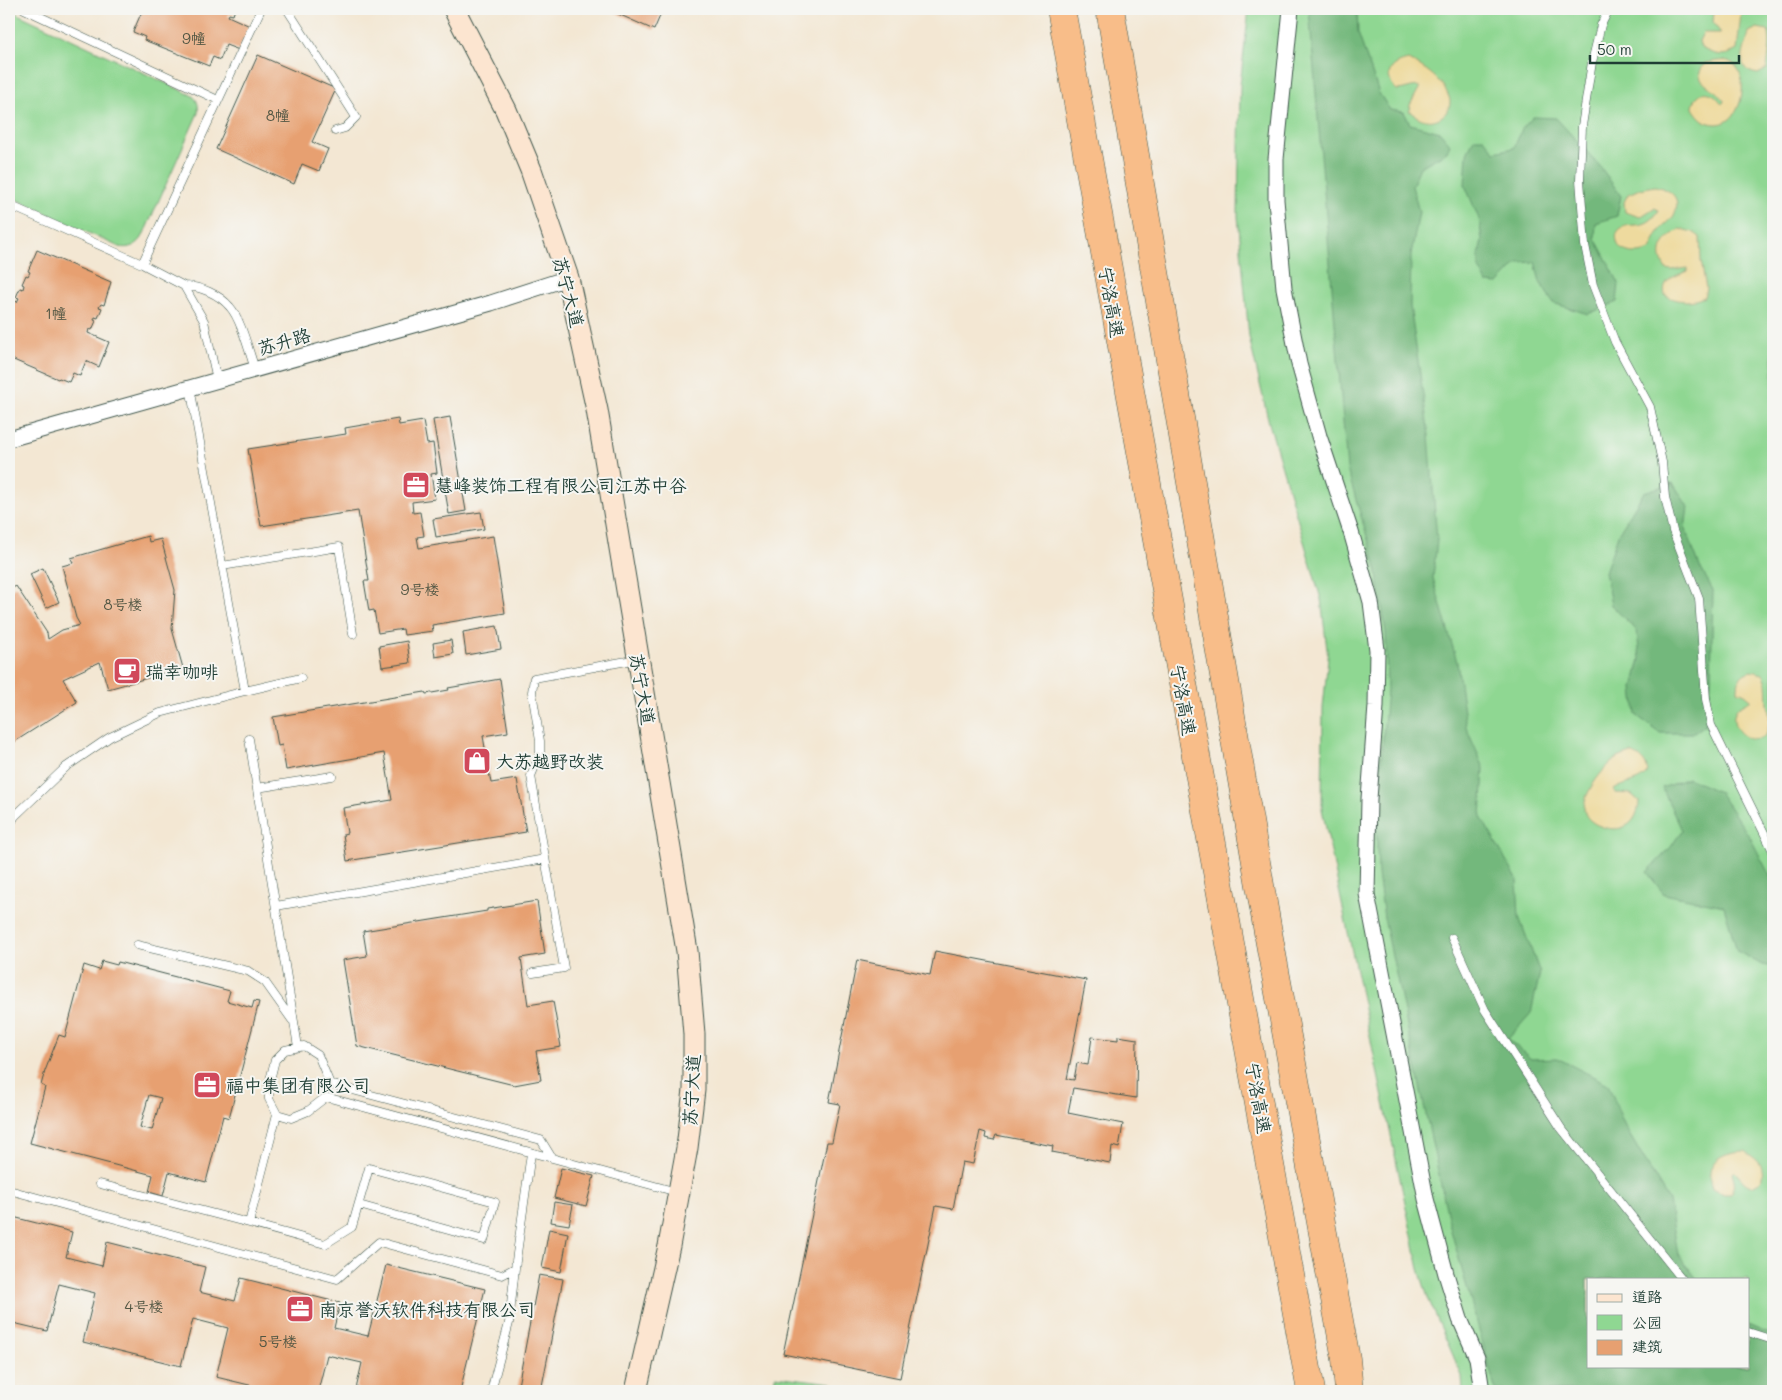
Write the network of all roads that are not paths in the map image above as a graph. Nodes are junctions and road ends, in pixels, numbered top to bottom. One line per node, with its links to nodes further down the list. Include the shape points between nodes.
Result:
1 (24, 9): 9 (lane)
2 (261, 9): 9 (lane)
3 (287, 9): 10 (lane, via 356,116 345,128)
4 (454, 9): 13 (street, 苏宁大道, via 506,110 531,170)
5 (1061, 9): 51 (highway, 宁洛高速)
6 (1110, 9): 48 (highway, via 1268,928)
7 (1291, 9): 54 (street, via 1276,159 1276,200 1284,288 1299,364 1371,602 1377,650 1367,894 1426,1198 1460,1319 1477,1358)
8 (1609, 9): 28 (lane, via 1601,25 1592,62 1582,126 1580,180 1585,245 1593,285 1615,342 1650,407 1673,531 1699,598 1706,699 1711,725)
9 (218, 100): 12 (lane)
10 (335, 131)
11 (9, 205): 12 (lane)
12 (142, 264): 14 (lane)
13 (568, 278): 15 (street, 苏升路, via 491,303); 21 (street, 苏宁大道, via 597,410)
14 (184, 286): 15 (lane, via 194,286 214,294 230,307); 16 (lane, via 204,321)
15 (255, 369): 16 (street, 苏升路)
16 (217, 380): 17 (street, 苏升路)
17 (190, 388): 18 (street, 苏升路); 19 (lane)
18 (9, 439)
19 (222, 566): 20 (lane, via 339,547); 23 (lane)
20 (353, 634)
21 (638, 659): 29 (lane, via 534,678 532,692 540,754 531,776); 41 (street, 苏宁大道, via 684,932 694,1034 694,1090)
22 (301, 678): 23 (lane)
23 (245, 691): 27 (lane, via 160,713 110,737 66,767 15,816)
24 (249, 740): 26 (lane)
25 (332, 776): 26 (lane)
26 (257, 788): 30 (lane)
27 (9, 826)
28 (1773, 851)
29 (545, 859): 30 (lane); 33 (lane, via 564,968)
30 (276, 906): 34 (lane)
31 (1452, 938): 45 (lane, via 1484,1010 1561,1128)
32 (137, 945): 34 (lane, via 248,971 265,982)
33 (533, 973)
34 (293, 1021): 35 (lane)
35 (298, 1047): 36 (lane, via 285,1050 275,1060 269,1098); 38 (lane, via 304,1046 318,1055 330,1084 541,1140)
36 (277, 1114): 37 (lane, via 291,1118 308,1111 326,1097); 43 (lane)
37 (532, 1153): 38 (lane); 44 (lane)
38 (552, 1158): 41 (lane)
39 (100, 1184): 43 (lane)
40 (9, 1190): 44 (lane, via 337,1278 379,1242 502,1275)
41 (679, 1193): 50 (street, 苏宁大道)
42 (359, 1205): 42 (lane, via 369,1168 495,1202 484,1240); 43 (lane, via 352,1227 325,1244)
43 (249, 1223)
44 (515, 1268): 49 (lane, via 509,1323)
45 (1681, 1278)
46 (1750, 1333): 47 (lane)
47 (1773, 1340)
48 (1346, 1359): 52 (highway); 53 (highway)
49 (491, 1391)
50 (636, 1391)
51 (1311, 1391)
52 (1349, 1391)
53 (1360, 1391)
54 (1482, 1391)

